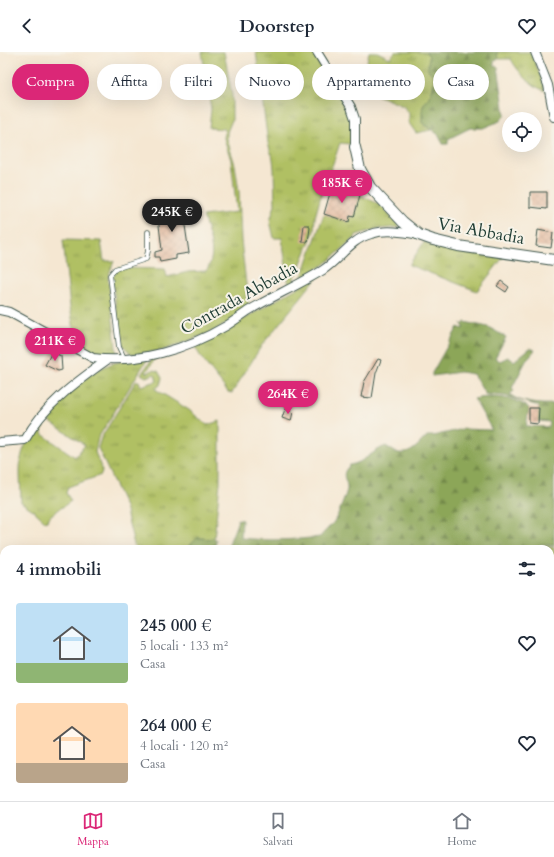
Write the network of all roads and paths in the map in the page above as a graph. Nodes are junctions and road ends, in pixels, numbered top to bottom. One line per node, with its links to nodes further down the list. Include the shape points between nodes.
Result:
1 (317, 52): 4 (street, via 351,107 355,119)
2 (535, 52): 3 (street, via 548,85)
3 (554, 117)
4 (355, 147): 6 (street, Via Abbadia, via 360,169 370,187)
5 (148, 232): 9 (lane, via 146,259 115,268 110,275 119,347)
6 (419, 235): 7 (street, Via Abbadia, via 458,246); 9 (street, Contrada Abbadia, via 395,232 370,234 358,239 322,270 191,344 164,352)
7 (554, 260)
8 (0, 310): 10 (street, Contrada Abbadia, via 9,312 86,355)
9 (124, 358): 10 (street, Contrada Abbadia)
10 (106, 360): 11 (street, via 71,386 48,409 25,440)
11 (0, 442)
12 (554, 765): 13 (street)
13 (554, 782)

